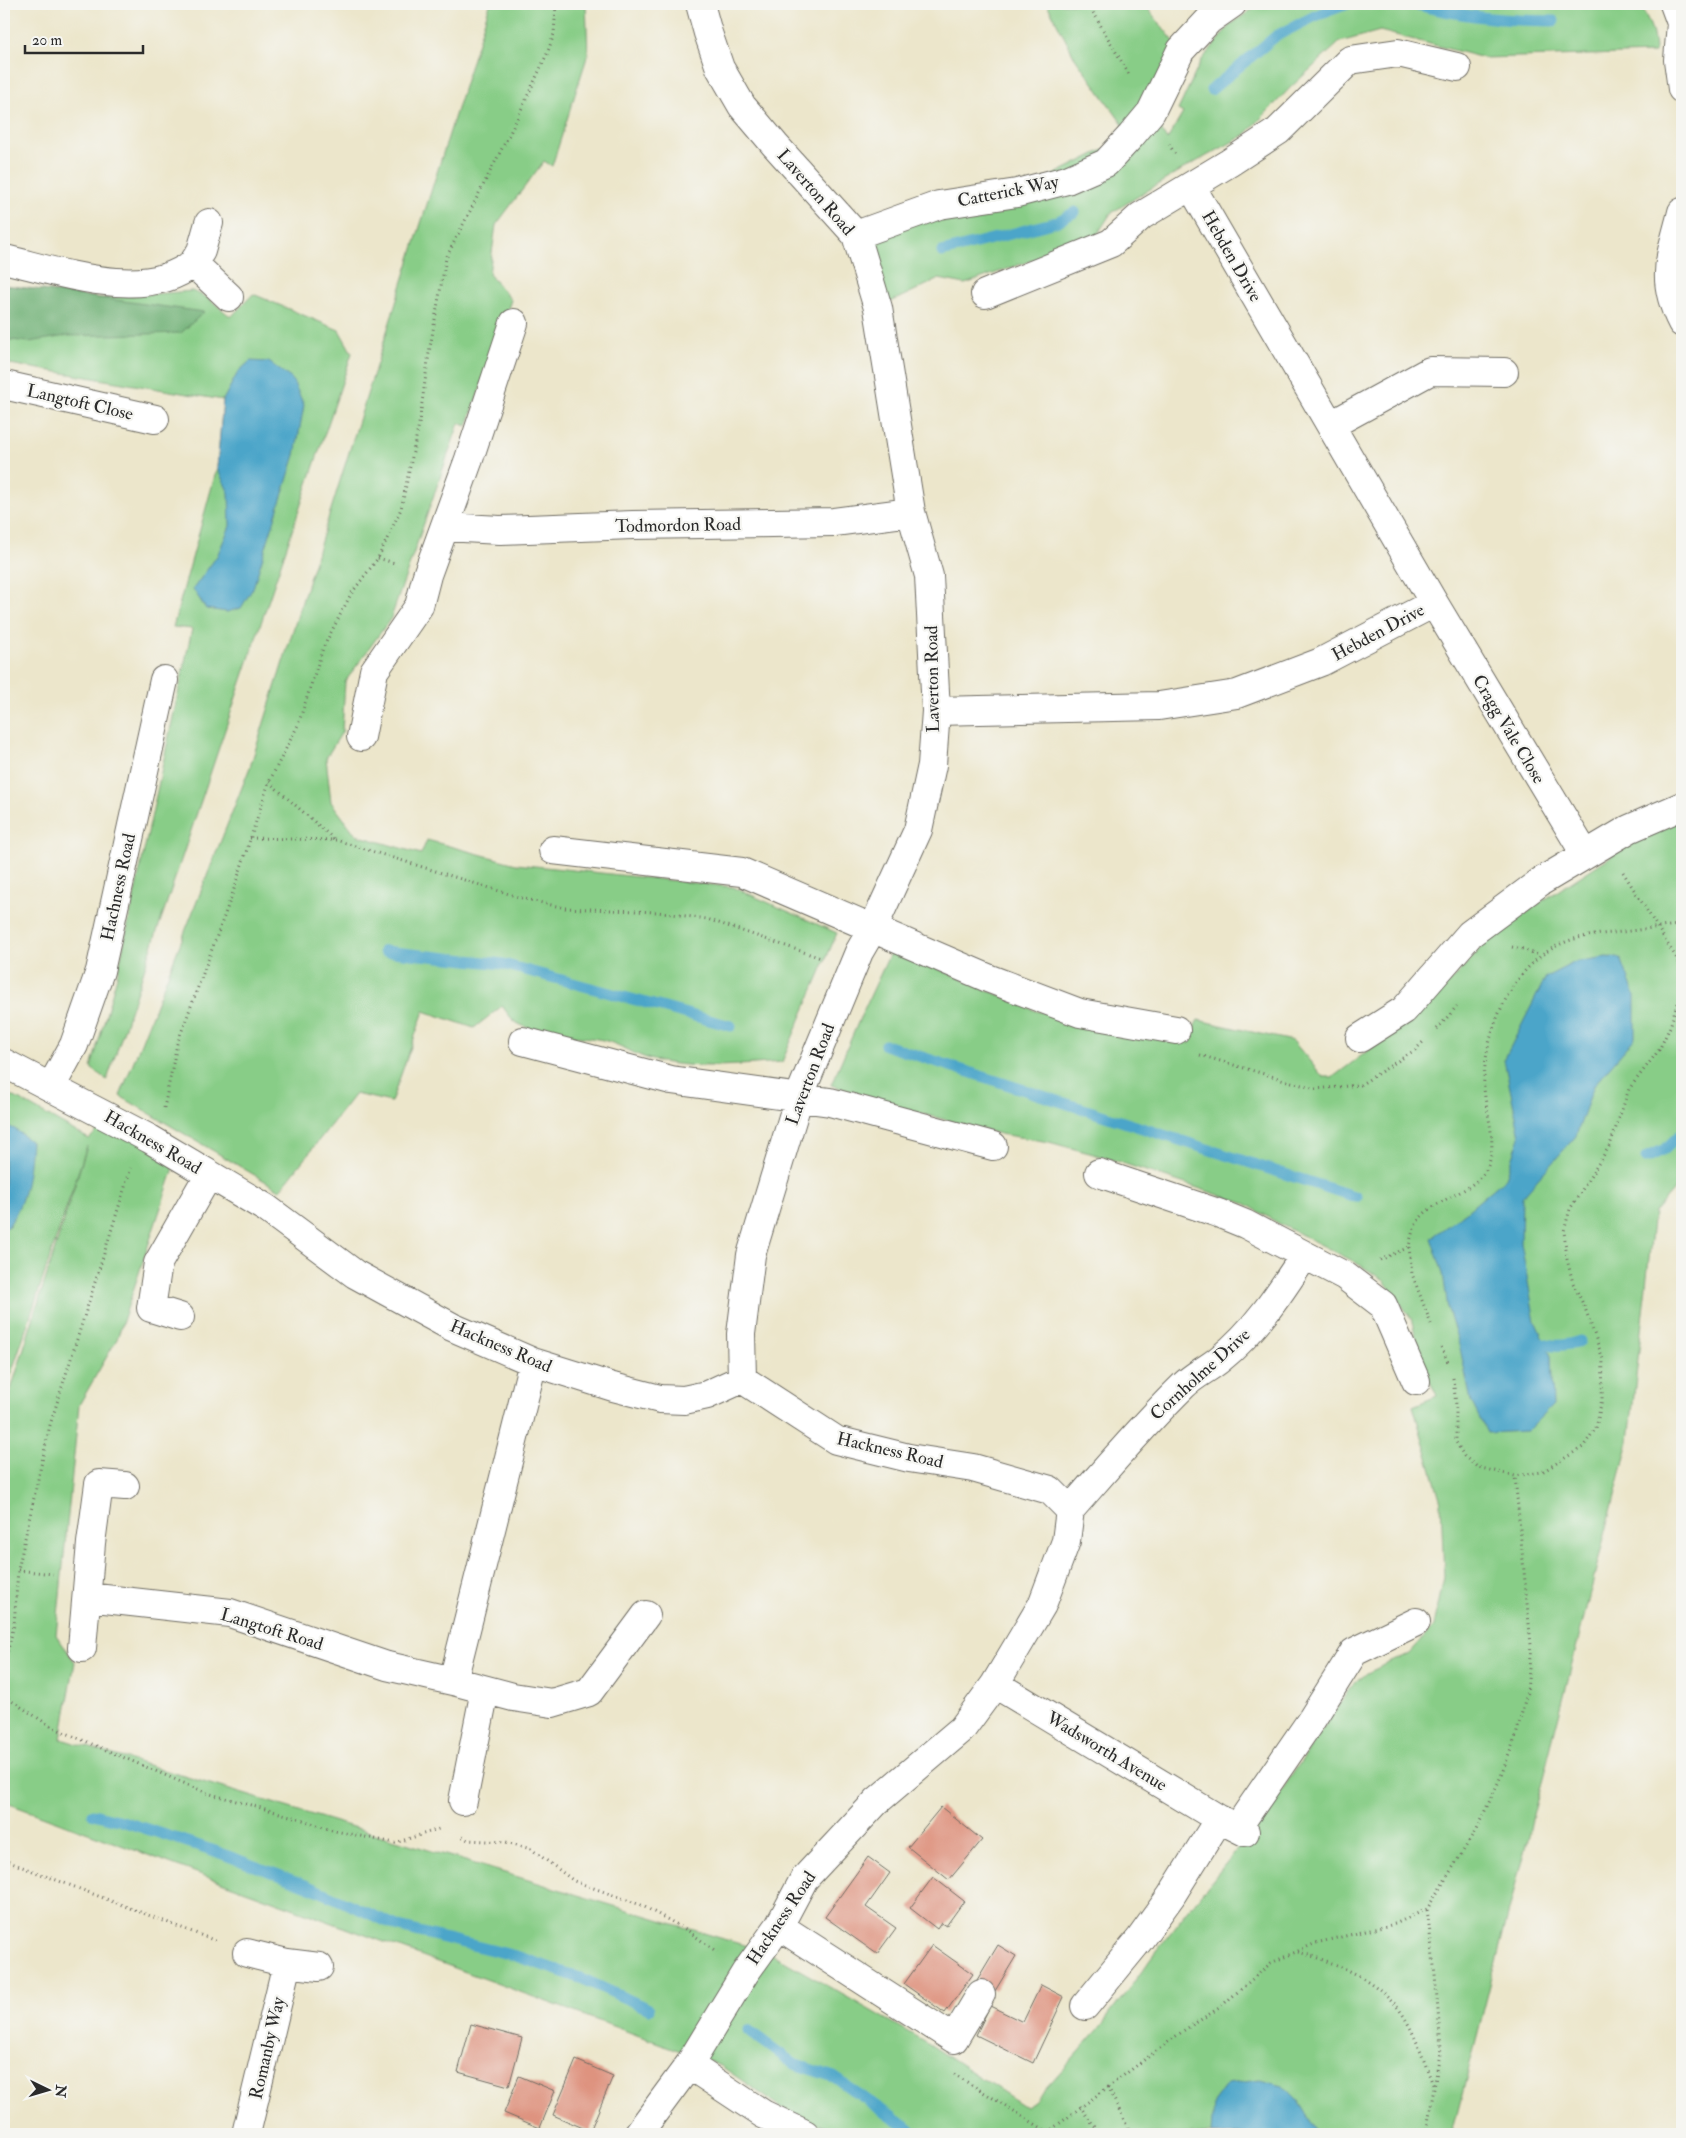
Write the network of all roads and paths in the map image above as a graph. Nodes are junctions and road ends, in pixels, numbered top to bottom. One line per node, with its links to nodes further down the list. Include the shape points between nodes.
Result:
1 (556, 4): 27 (path, via 554,34 547,54 446,258 402,509 378,558 351,594 323,648 298,724)
2 (700, 4): 10 (street, Laverton Road, via 720,68 742,106)
3 (1678, 7): 6 (street, via 1681,23 1678,60)
4 (1214, 9): 10 (street, Catterick Way, via 1181,50 1150,112 1106,163 1067,180 1017,193 939,205)
5 (1456, 67): 7 (street, via 1398,53 1350,60 1278,131)
6 (1682, 89)
7 (1191, 186): 13 (street, via 1142,216 1111,243); 20 (street, Hebden Drive)
8 (1682, 212): 15 (street, via 1668,278 1672,303)
9 (209, 223): 12 (street, via 201,251)
10 (856, 235): 21 (street, Laverton Road, via 878,308)
11 (4, 259): 12 (street, via 130,283 175,275)
12 (193, 263): 14 (street)
13 (985, 294)
14 (229, 297)
15 (1682, 323)
16 (514, 324): 22 (street)
17 (1504, 372): 20 (street, via 1430,371)
18 (4, 385): 19 (street, Langtoft Close)
19 (155, 419)
20 (1331, 425): 23 (street, Hebden Drive)
21 (911, 512): 22 (street, Todmordon Road, via 834,522 500,530); 25 (street, Laverton Road, via 928,576)
22 (445, 527): 26 (street, via 419,606 374,671)
23 (1434, 603): 25 (street, Hebden Drive, via 1321,662 1237,694 1159,706); 31 (street, Cragg Vale Close)
24 (164, 680): 49 (street, Hachness Road, via 100,971 74,1045)
25 (936, 710): 35 (street, Laverton Road, via 932,765 918,830)
26 (361, 737)
27 (269, 782): 29 (path); 30 (path)
28 (1682, 806): 31 (street)
29 (250, 838): 30 (path); 51 (path, via 177,1044 162,1113)
30 (336, 840): 39 (path, via 525,899 565,908 658,912 707,919)
31 (1595, 848): 34 (path); 44 (street, via 1540,882 1470,934 1404,1010)
32 (553, 850): 35 (street, via 742,872)
33 (1682, 925): 34 (path)
34 (1657, 926): 37 (path, via 1593,935 1563,943); 38 (path)
35 (873, 928): 39 (street, Laverton Road); 42 (street, via 990,979 1080,1013)
36 (1506, 950): 37 (path, via 1513,947)
37 (1540, 956): 55 (path, via 1520,978 1501,1010 1489,1042 1484,1078 1490,1159 1483,1176 1421,1217 1411,1234)
38 (1682, 967)
39 (852, 968): 50 (street, Laverton Road)
40 (1682, 997): 66 (path, via 1659,1050 1629,1089 1610,1145 1570,1209 1564,1231 1573,1283 1603,1359 1602,1399 1596,1428 1582,1447 1566,1459 1542,1472)
41 (1458, 1005): 43 (path)
42 (1176, 1030)
43 (1434, 1032)
44 (1360, 1038)
45 (1427, 1038): 47 (path, via 1415,1050 1360,1085 1315,1089)
46 (523, 1041): 50 (street, via 671,1080)
47 (1198, 1055)
48 (4, 1063): 49 (street, Hackness Road)
49 (51, 1087): 51 (street, Hackness Road)
50 (798, 1097): 52 (street, via 830,1102); 64 (street, Laverton Road, via 751,1255 741,1334)
51 (150, 1139): 54 (street, Hackness Road); 73 (path, via 132,1167 50,1425 18,1570 14,1625)
52 (993, 1146)
53 (1099, 1173): 56 (street, via 1218,1213)
54 (209, 1174): 58 (street, via 158,1263 151,1308); 61 (street, Hackness Road, via 266,1208 355,1274 452,1327)
55 (1409, 1247): 57 (path); 59 (path, via 1412,1274)
56 (1304, 1256): 57 (street); 68 (street, Cornholme Drive, via 1256,1324 1147,1422)
57 (1346, 1276): 65 (street, via 1382,1305)
58 (180, 1318)
59 (1433, 1330)
60 (1440, 1346): 62 (path)
61 (533, 1362): 64 (street, Hackness Road, via 660,1399 684,1400 706,1395); 74 (street)
62 (1450, 1368)
63 (1452, 1375): 66 (path, via 1456,1442 1464,1456 1477,1468)
64 (742, 1379): 68 (street, Hackness Road, via 836,1440 909,1458 973,1468 1050,1490)
65 (1416, 1382)
66 (1515, 1476): 83 (path, via 1531,1645 1527,1692 1516,1736 1499,1781 1475,1832)
67 (125, 1486): 69 (street, via 99,1484)
68 (1070, 1510): 75 (street, Hackness Road, via 1066,1541 1042,1605)
69 (87, 1596): 72 (street); 74 (street, Langtoft Road, via 230,1613 387,1666)
70 (646, 1615): 76 (street, Langtoft Road, via 589,1692 552,1703)
71 (1416, 1622): 80 (street, via 1354,1652 1312,1719)
72 (82, 1648)
73 (4, 1666)
74 (453, 1682): 76 (street, Langtoft Road)
75 (995, 1684): 80 (street, Wadsworth Avenue); 84 (street, Hackness Road, via 962,1729 878,1801 804,1879)
76 (486, 1690): 78 (street)
77 (4, 1696): 79 (path, via 52,1727 137,1765 207,1793 335,1831 395,1843 443,1828)
78 (463, 1802)
79 (443, 1820)
80 (1234, 1827): 91 (street, via 1170,1896 1140,1939)
81 (460, 1836): 89 (path, via 531,1849 574,1880 642,1904 687,1930)
82 (4, 1860): 86 (path)
83 (1427, 1909): 85 (path, via 1395,1924 1334,1937); 94 (path, via 1440,2018 1441,2048)
84 (780, 1926): 89 (street, Hackness Road); 90 (street, via 954,2039)
85 (1298, 1952): 93 (path, via 1271,1963 1219,2008 1182,2031); 94 (path, via 1352,1972 1392,2000 1418,2044)
86 (247, 1953): 87 (street)
87 (287, 1962): 88 (street); 97 (street, Romanby Way)
88 (319, 1967)
89 (745, 1972): 92 (street, Hackness Road)
90 (981, 1994)
91 (1085, 2006)
92 (689, 2065): 98 (street, Hackness Road); 99 (street, via 763,2114)
93 (1108, 2087): 95 (path); 101 (path)
94 (1435, 2089): 102 (path)
95 (1080, 2106): 96 (path); 100 (path)
96 (1048, 2132)
97 (246, 2134)
98 (638, 2134)
99 (805, 2134)
100 (1102, 2134)
101 (1132, 2134)
102 (1426, 2134)

